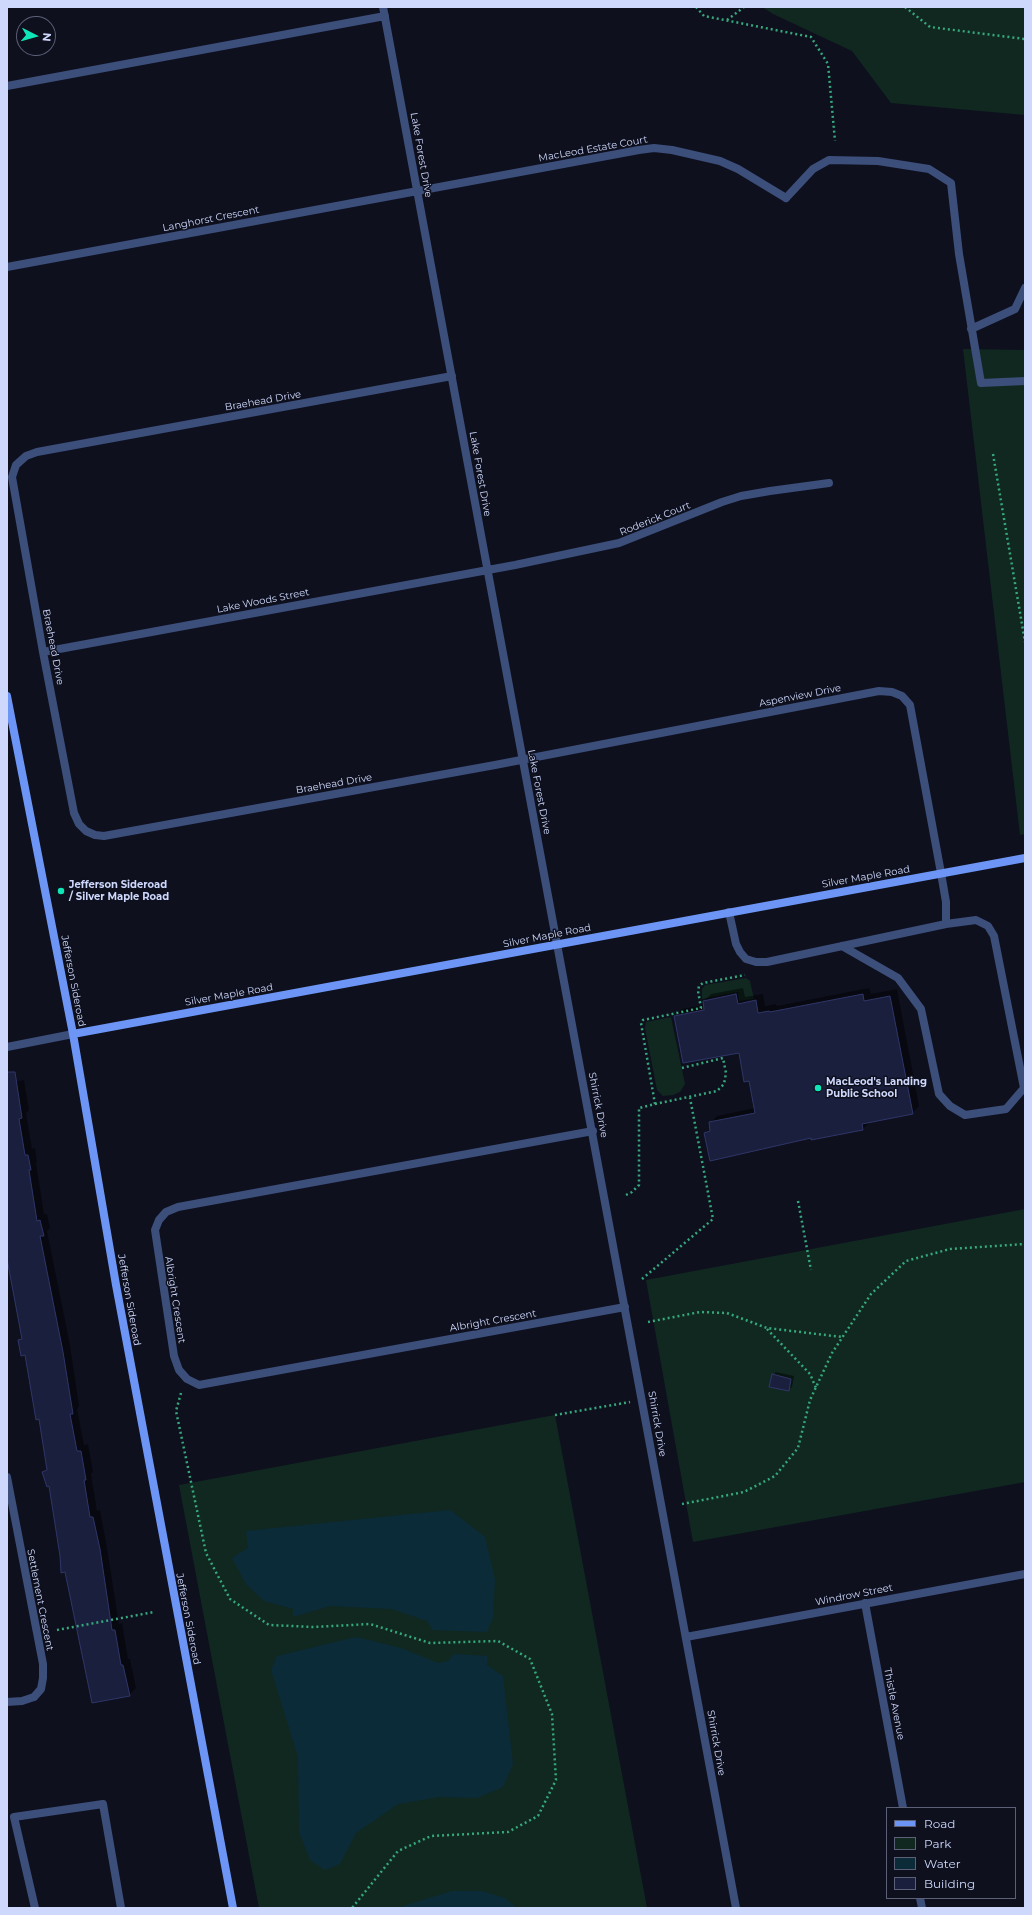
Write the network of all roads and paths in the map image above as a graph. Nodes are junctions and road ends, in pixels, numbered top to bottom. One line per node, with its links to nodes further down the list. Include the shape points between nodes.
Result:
1 (383, 7): 5 (street, Lake Forest Drive)
2 (696, 7): 6 (path, via 704,16)
3 (744, 7): 6 (path)
4 (905, 7): 7 (path, via 930,27)
5 (385, 16): 8 (street); 10 (street, Lake Forest Drive)
6 (727, 20): 9 (path, via 811,37 828,64)
7 (1025, 39)
8 (7, 86)
9 (835, 141)
10 (418, 191): 11 (street, Langhorst Crescent); 13 (street, MacLeod Estate Court, via 654,148 720,161 786,198 813,169 830,160 878,161 929,169 951,183 958,254); 14 (street, Lake Forest Drive)
11 (7, 267)
12 (1025, 288): 13 (street, via 1015,309)
13 (971, 329): 15 (street, via 981,383)
14 (452, 376): 18 (street, Lake Forest Drive); 20 (street, Braehead Drive, via 26,456 16,465 12,477)
15 (1025, 381)
16 (993, 454): 19 (path)
17 (828, 483): 18 (street, Roderick Court, via 741,496 620,544)
18 (487, 569): 20 (street, Lake Woods Street); 22 (street, Lake Forest Drive)
19 (1025, 642)
20 (43, 652): 22 (street, Braehead Drive, via 74,813 79,824 94,836)
21 (7, 696): 30 (street, Jefferson Sideroad)
22 (522, 759): 24 (street, Aspenview Drive, via 879,691 892,692 902,696 910,705 914,717); 27 (street, Lake Forest Drive)
23 (1025, 858): 24 (street, Silver Maple Road)
24 (941, 873): 25 (street, Silver Maple Road); 26 (street, Aspenview Drive, via 946,902)
25 (729, 912): 27 (street, Silver Maple Road); 28 (street, via 740,952 756,962 767,962)
26 (946, 924): 28 (street); 28 (street, via 976,920 988,926 994,936 1024,1088 1006,1109 965,1115 950,1106 939,1094 921,1009 898,978)
27 (558, 944): 30 (street, Silver Maple Road); 35 (street, Shirrick Drive)
28 (842, 946)
29 (745, 975): 34 (path, via 703,983 698,991 701,1008 643,1020 641,1023)
30 (73, 1034): 31 (street); 61 (street, Jefferson Sideroad, via 117,1293)
31 (7, 1047)
32 (682, 1068): 33 (path, via 723,1058 726,1074 724,1084 717,1091)
33 (690, 1098): 34 (path); 40 (path, via 712,1219)
34 (655, 1104): 36 (path, via 639,1108 639,1185)
35 (593, 1131): 41 (street, Shirrick Drive); 41 (street, Albright Crescent, via 186,1206 166,1212 155,1230 174,1356 179,1370 187,1379 199,1385)
36 (626, 1195)
37 (798, 1201): 39 (path)
38 (1025, 1244): 44 (path, via 950,1249 906,1261 871,1294)
39 (811, 1270)
40 (642, 1280)
41 (625, 1307): 47 (street, Shirrick Drive)
42 (648, 1322): 43 (path, via 700,1312 727,1314)
43 (767, 1328): 44 (path); 45 (path, via 810,1374)
44 (842, 1337): 45 (path, via 832,1352)
45 (816, 1388): 51 (path, via 810,1400 798,1448 775,1476 744,1492)
46 (181, 1393): 62 (path, via 176,1410 206,1553 230,1599 270,1625 314,1627 370,1624 430,1643 498,1641 530,1660 552,1714 556,1780 538,1816 508,1832 431,1836 398,1851)
47 (642, 1400): 48 (path); 56 (street, Shirrick Drive)
48 (555, 1415)
49 (7, 1477): 50 (street, Settlement Crescent)
50 (9, 1501): 57 (street, Settlement Crescent, via 43,1664 43,1678 41,1689 34,1697)
51 (682, 1504)
52 (1025, 1574): 53 (street, Windrow Street)
53 (865, 1603): 56 (street, Windrow Street); 58 (street, Thistle Avenue)
54 (154, 1612): 55 (path)
55 (57, 1630)
56 (686, 1637): 63 (street, Shirrick Drive)
57 (7, 1702)
58 (903, 1807)
59 (35, 1908): 60 (street, via 14,1817 103,1804)
60 (121, 1908)
61 (232, 1908)
62 (352, 1908)
63 (736, 1908)

